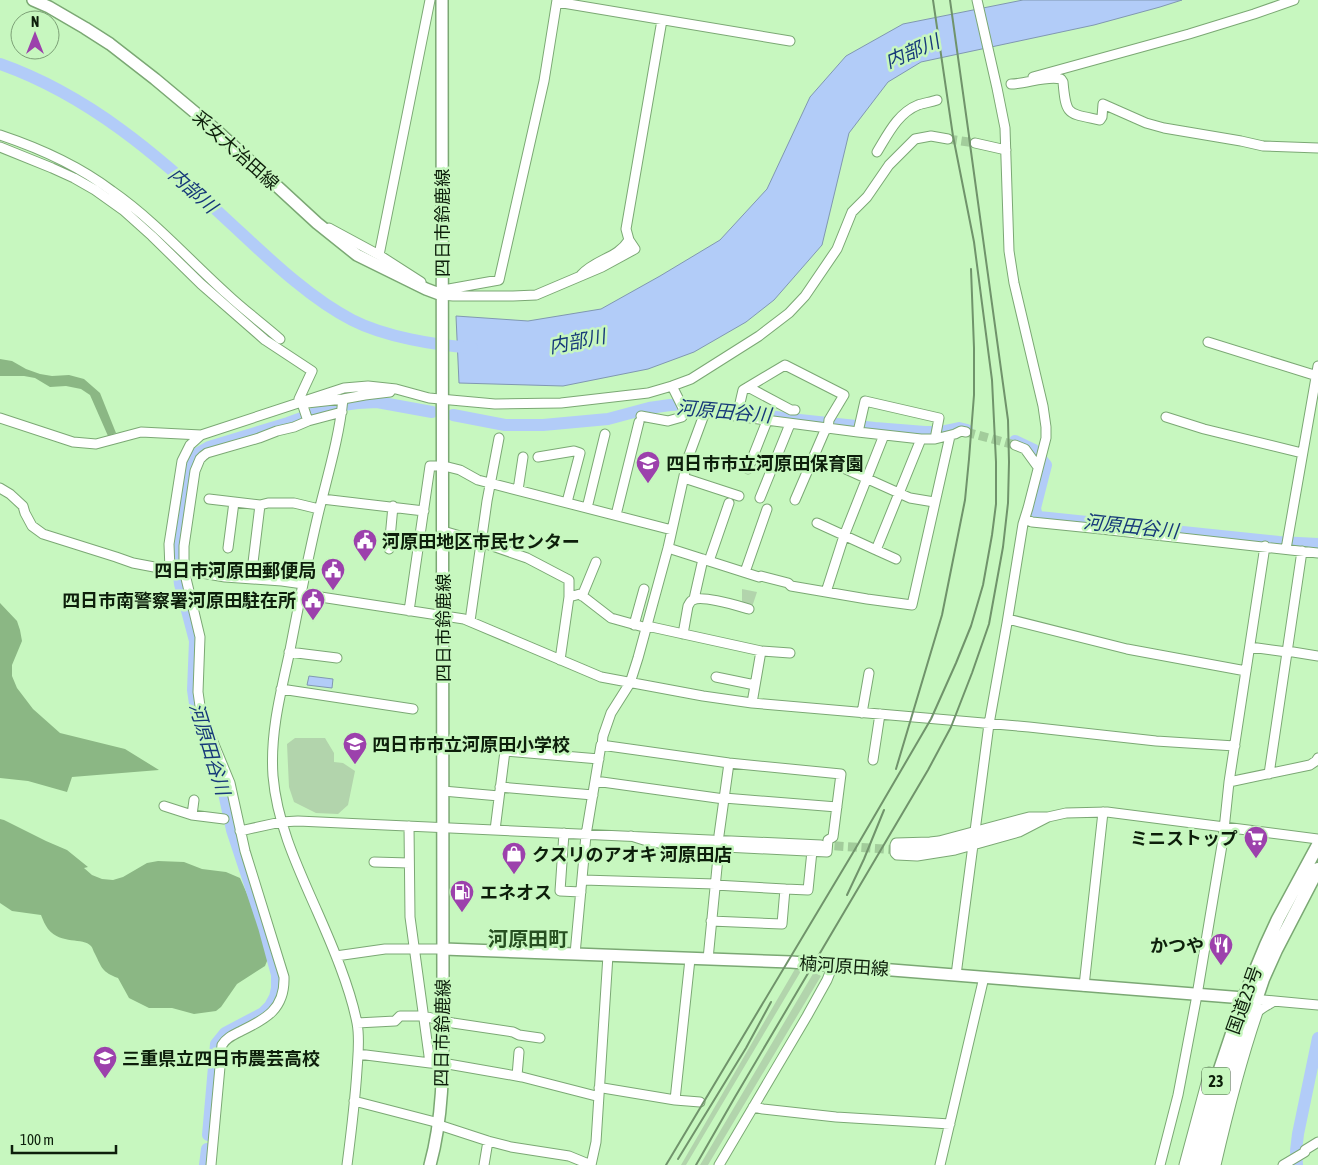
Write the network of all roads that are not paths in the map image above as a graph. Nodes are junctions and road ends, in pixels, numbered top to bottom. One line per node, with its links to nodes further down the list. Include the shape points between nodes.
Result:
1 (33, 0): 19 (main road, 采女大治田線, via 85,28 140,67 216,130)
2 (430, 0): 20 (street)
3 (442, 0): 22 (main road, 四日市鈴鹿線)
4 (977, 0): 9 (street)
5 (1294, 0): 10 (street, via 1189,34)
6 (557, 1): 7 (street); 22 (street, via 544,81 499,280 449,289)
7 (662, 20): 8 (street); 22 (street, via 626,229 629,240 624,248 581,275 536,295)
8 (790, 41)
9 (996, 84): 10 (street); 17 (street)
10 (1011, 84): 16 (street, via 1061,79 1069,111 1100,120 1104,104 1164,128 1263,146)
11 (937, 100): 18 (street, via 907,111 896,122)
12 (0, 135): 23 (street, via 70,165 111,190 145,216)
13 (948, 140): 27 (street, via 931,136 915,139 889,165 868,197 852,212 837,249 805,296 789,313 722,360 691,379)
14 (975, 143): 17 (street)
15 (0, 148): 31 (street, via 74,178 123,210 265,340 312,371 299,398)
16 (1318, 148)
17 (1006, 150): 56 (street, via 1009,251 1046,432)
18 (878, 152)
19 (317, 223): 20 (street); 21 (main road, 采女大治田線, via 356,255)
20 (379, 254): 21 (street, via 420,281)
21 (426, 289): 22 (main road, 采女大治田線)
22 (442, 295): 30 (main road, 四日市鈴鹿線)
23 (280, 339)
24 (1208, 342): 26 (street)
25 (1318, 366): 26 (street)
26 (1317, 376): 53 (street)
27 (672, 386): 30 (street, via 648,393 561,403 495,404); 33 (street)
28 (748, 387): 34 (street); 36 (street, via 743,390); 42 (street, via 786,365 844,394)
29 (396, 388): 30 (street, via 429,398); 31 (street, via 344,388); 32 (street, via 392,392 364,395)
30 (443, 397): 86 (main road, 四日市鈴鹿線)
31 (302, 403): 32 (street); 38 (street); 48 (street)
32 (342, 406): 38 (street); 70 (street)
33 (682, 406): 35 (street); 82 (street, via 682,417 668,421 640,419)
34 (795, 410)
35 (705, 412): 36 (street); 61 (street)
36 (738, 415): 40 (street)
37 (0, 418): 48 (street, via 74,442 96,444 141,432)
38 (307, 418): 100 (street, via 294,427 207,453 200,458)
39 (1166, 418): 53 (street)
40 (767, 421): 41 (street); 60 (street)
41 (790, 424): 42 (street); 68 (street)
42 (828, 426): 43 (street); 71 (street)
43 (859, 428): 46 (street, via 865,401 939,418); 47 (street)
44 (966, 432): 49 (street)
45 (605, 434): 78 (street)
46 (936, 434): 49 (street); 51 (street)
47 (884, 435): 51 (street); 62 (street)
48 (201, 436): 100 (street, via 190,445 182,461 169,544)
49 (950, 436): 74 (street)
50 (498, 438): 63 (street)
51 (921, 439): 66 (street)
52 (1014, 445): 56 (street, via 1026,449)
53 (1302, 453): 89 (street)
54 (524, 457): 65 (street)
55 (538, 457): 73 (street, via 574,451 580,453)
56 (1040, 461): 83 (street)
57 (436, 466): 81 (street, via 430,466)
58 (448, 467): 63 (street)
59 (841, 467): 62 (street)
60 (748, 468)
61 (684, 478): 67 (street); 85 (street)
62 (867, 479): 66 (street); 87 (street)
63 (490, 482): 65 (street); 88 (street)
64 (0, 488): 100 (street, via 23,506 32,526 43,534 133,563)
65 (518, 490): 73 (street)
66 (899, 493): 74 (street); 94 (street)
67 (739, 496)
68 (760, 498)
69 (209, 499): 72 (street)
70 (322, 499): 77 (street); 79 (street)
71 (795, 500)
72 (234, 502): 76 (street); 91 (street)
73 (567, 502): 78 (street)
74 (934, 502): 105 (street, via 912,605)
75 (729, 503): 98 (street)
76 (260, 504): 79 (street, via 294,503); 102 (street)
77 (393, 506): 81 (street); 93 (street)
78 (587, 508): 82 (street)
79 (319, 509): 103 (street)
80 (766, 509): 101 (street)
81 (424, 510): 111 (street)
82 (616, 515): 85 (street)
83 (1025, 519): 90 (street); 113 (street)
84 (817, 524): 87 (street)
85 (672, 530): 92 (street)
86 (443, 531): 88 (street); 112 (main road, 四日市鈴鹿線)
87 (844, 536): 94 (street); 105 (street)
88 (481, 542): 108 (street, via 527,558 569,580); 114 (street)
89 (1287, 544): 90 (street); 95 (street)
90 (1265, 546): 118 (street)
91 (228, 548)
92 (668, 548): 98 (street); 116 (street)
93 (389, 549)
94 (876, 550): 97 (street)
95 (1302, 551): 96 (street); 121 (street)
96 (1318, 553)
97 (896, 559)
98 (706, 560): 101 (street); 109 (street)
99 (596, 562): 107 (street)
100 (177, 570): 102 (street); 164 (street, via 189,595 200,637 200,706 230,783)
101 (744, 572): 105 (street)
102 (251, 579): 103 (street)
103 (303, 584): 106 (street)
104 (644, 589): 115 (street)
105 (826, 592)
106 (301, 594): 111 (street); 120 (street)
107 (582, 596): 108 (street); 115 (street, via 611,618)
108 (569, 598): 125 (street)
109 (694, 599): 110 (street, via 708,599); 117 (street, via 688,606)
110 (749, 609)
111 (409, 611): 112 (street)
112 (443, 616): 114 (street); 138 (main road, 四日市鈴鹿線)
113 (1008, 619): 126 (street, via 1127,649); 136 (street)
114 (470, 621): 125 (street)
115 (634, 625): 116 (street)
116 (647, 627): 117 (street); 129 (street)
117 (683, 634): 119 (street)
118 (1250, 647): 121 (street); 126 (street)
119 (761, 651): 122 (street); 130 (street)
120 (289, 652): 124 (street); 131 (street)
121 (1287, 652): 123 (street); 145 (street)
122 (790, 653)
123 (1318, 656)
124 (337, 658)
125 (560, 660): 129 (street, via 601,677)
126 (1246, 671): 140 (street)
127 (869, 673): 134 (street)
128 (716, 677): 130 (street)
129 (630, 683): 132 (street); 139 (street, via 612,714)
130 (756, 685): 132 (street)
131 (281, 689): 133 (street); 159 (street, via 272,754)
132 (752, 703): 134 (street)
133 (413, 708)
134 (862, 713): 135 (street)
135 (880, 714): 136 (street); 143 (street)
136 (989, 724): 140 (street); 165 (street)
137 (412, 742): 138 (street)
138 (443, 744): 148 (main road, 四日市鈴鹿線)
139 (602, 745): 142 (street); 144 (street)
140 (1235, 746): 147 (street)
141 (1318, 758): 145 (street, via 1310,766)
142 (599, 759): 146 (street); 149 (street, via 505,751)
143 (873, 760)
144 (728, 763): 151 (street); 154 (street, via 841,774)
145 (1269, 774): 147 (street)
146 (596, 781): 150 (street); 151 (street)
147 (1229, 782): 161 (street)
148 (443, 791): 149 (street); 162 (main road, 四日市鈴鹿線)
149 (500, 791): 150 (street); 163 (street)
150 (593, 795): 167 (street)
151 (724, 799): 154 (street); 168 (street)
152 (194, 800): 156 (street)
153 (164, 806): 156 (street)
154 (837, 807): 171 (street, via 832,837)
155 (1103, 812): 157 (street); 161 (street); 195 (street)
156 (192, 815): 158 (street)
157 (1048, 817): 165 (street, via 1029,817); 172 (street, via 1019,832); 175 (street, via 939,848)
158 (224, 819)
159 (281, 822): 160 (street); 164 (street); 189 (street)
160 (409, 826): 162 (street); 178 (street)
161 (1224, 827): 170 (street); 196 (street)
162 (443, 828): 163 (street); 186 (main road, 四日市鈴鹿線)
163 (495, 830): 166 (street)
164 (240, 831): 219 (street, via 284,977 284,988 272,1013 222,1045)
165 (975, 831): 172 (street, via 930,842 896,843 895,853 917,856)
166 (564, 834): 167 (street); 183 (street, via 560,891)
167 (586, 834): 169 (street); 180 (street)
168 (719, 835): 169 (street, via 664,832); 171 (street)
169 (630, 836): 171 (street); 174 (street, via 665,844)
170 (1318, 839)
171 (824, 842): 176 (street, via 827,852)
172 (973, 845): 193 (street)
173 (1318, 845): 197 (highway, 国道23号 / 23, via 1266,945)
174 (720, 847): 176 (street); 181 (street)
175 (901, 850)
176 (812, 851): 182 (street, via 808,890)
177 (374, 862): 178 (street)
178 (409, 863): 185 (street)
179 (1318, 869): 197 (highway, 国道23号 / 23)
180 (582, 880): 181 (street); 183 (street)
181 (715, 885): 182 (street); 184 (street)
182 (785, 889): 184 (street, via 782,924)
183 (581, 892): 187 (street)
184 (711, 921): 191 (street)
185 (413, 949): 186 (street); 189 (street, via 385,948); 200 (street)
186 (444, 949): 187 (main road, 楠河原田線); 201 (main road, 四日市鈴鹿線)
187 (575, 954): 188 (main road, 楠河原田線)
188 (608, 955): 190 (main road, 楠河原田線); 210 (street)
189 (336, 956): 202 (street)
190 (690, 959): 191 (main road, 楠河原田線); 211 (street)
191 (708, 959): 192 (main road, 楠河原田線)
192 (833, 965): 193 (main road, 楠河原田線); 214 (street)
193 (956, 975): 194 (main road, 楠河原田線)
194 (984, 978): 195 (main road, 楠河原田線); 216 (street)
195 (1084, 986): 196 (main road, 楠河原田線)
196 (1197, 995): 197 (main road, 楠河原田線); 226 (street, via 1178,1095)
197 (1250, 999): 198 (street); 208 (highway, 国道23号 / 23); 229 (highway, 国道23号 / 23)
198 (1274, 1001): 199 (street); 230 (street, via 1258,1012)
199 (1318, 1005)
200 (423, 1016): 201 (street); 202 (street); 206 (street)
201 (443, 1020): 203 (street); 207 (main road, 四日市鈴鹿線)
202 (357, 1023): 205 (street)
203 (540, 1038)
204 (519, 1052): 209 (street)
205 (358, 1054): 206 (street); 212 (street)
206 (430, 1063): 207 (street)
207 (443, 1063): 209 (street); 215 (main road, 四日市鈴鹿線)
208 (1218, 1074): 227 (street, via 1208,1072); 228 (highway, 国道23号 / 23)
209 (517, 1076): 210 (street, via 596,1096)
210 (599, 1092): 211 (street, via 603,1088); 223 (street)
211 (675, 1100): 213 (street)
212 (354, 1101): 215 (street); 220 (street)
213 (700, 1102)
214 (753, 1107): 216 (street, via 836,1117); 224 (street)
215 (439, 1124): 217 (street); 221 (main road, 四日市鈴鹿線)
216 (950, 1124): 225 (street)
217 (488, 1141): 222 (street); 223 (street, via 569,1156)
218 (1318, 1142): 231 (street)
219 (210, 1165)
220 (347, 1165)
221 (430, 1165)
222 (484, 1165)
223 (591, 1165)
224 (719, 1165)
225 (940, 1165)
226 (1160, 1165)
227 (1184, 1165)
228 (1194, 1165)
229 (1206, 1165)
230 (1216, 1165)
231 (1283, 1165)

